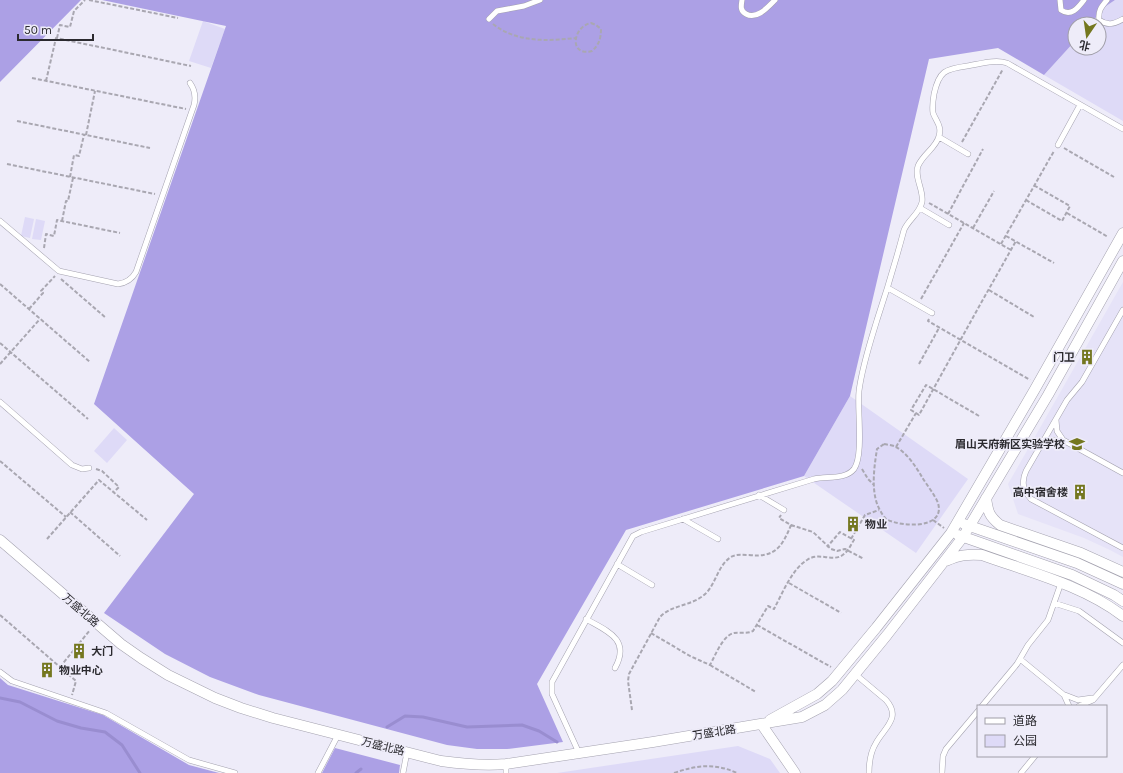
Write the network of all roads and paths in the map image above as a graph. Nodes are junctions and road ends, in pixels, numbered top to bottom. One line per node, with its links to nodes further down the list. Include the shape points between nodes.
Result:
1 (85, 0): 12 (path, via 74,11 70,27 60,25)
2 (89, 0): 9 (path)
3 (540, 0): 10 (lane, via 497,12)
4 (742, 0): 5 (lane, via 744,13 756,16)
5 (775, 0)
6 (1060, 0): 7 (lane, via 1061,10 1070,13)
7 (1084, 0)
8 (1107, 0): 11 (lane, via 1098,14 1099,20 1110,25)
9 (178, 18)
10 (489, 19): 13 (path, via 502,30 534,40)
11 (1123, 19)
12 (57, 38): 15 (path); 17 (path)
13 (576, 38): 13 (path, via 578,49 582,52 592,51 600,42 601,29 591,23 585,24)
14 (1007, 63): 20 (lane); 25 (lane, via 996,62 953,68 942,74 937,83 932,106 939,124); 28 (path)
15 (191, 66)
16 (32, 78): 17 (path)
17 (46, 81): 19 (path)
18 (190, 84): 37 (lane, via 196,96 194,105)
19 (95, 91): 21 (path); 24 (path)
20 (1080, 105): 23 (lane); 26 (lane)
21 (186, 110)
22 (17, 121): 24 (path)
23 (1123, 129)
24 (85, 135): 27 (path); 33 (path, via 79,156 74,155)
25 (939, 137): 28 (lane); 38 (lane, via 918,167)
26 (1058, 145): 32 (path); 35 (path)
27 (150, 148)
28 (959, 148): 30 (lane)
29 (983, 149): 42 (path)
30 (968, 154)
31 (7, 164): 33 (path)
32 (1114, 176)
33 (70, 177): 34 (path)
34 (73, 178): 37 (path); 43 (path)
35 (1034, 186): 39 (path); 41 (path, via 1070,206)
36 (994, 191): 47 (path)
37 (162, 196): 55 (lane, via 136,272 127,282 118,284 62,272)
38 (922, 199): 40 (lane); 42 (path)
39 (1026, 200): 41 (path, via 1062,221); 50 (path)
40 (920, 208): 46 (lane); 59 (lane, via 906,226)
41 (1067, 213): 51 (path)
42 (948, 214): 45 (path)
43 (62, 220): 48 (path); 55 (path, via 57,220 54,236 46,234 44,248)
44 (0, 221): 55 (lane)
45 (964, 223): 47 (path); 61 (path)
46 (948, 224)
47 (973, 228): 53 (path)
48 (120, 233)
49 (1123, 233): 75 (street)
50 (1006, 236): 52 (path); 53 (path)
51 (1108, 237)
52 (1016, 241): 54 (path); 57 (path)
53 (1001, 244): 54 (path)
54 (1011, 250): 60 (path)
55 (38, 254)
56 (1123, 261): 92 (street, 万盛北路, via 1048,395)
57 (1054, 263)
58 (0, 284): 62 (path)
59 (888, 288): 61 (lane); 86 (lane, via 860,384)
60 (989, 290): 65 (path); 69 (path)
61 (918, 305): 63 (lane)
62 (29, 309): 66 (path, via 56,274); 67 (path)
63 (932, 313): 68 (path, via 928,321)
64 (1122, 314): 80 (lane, via 1082,382)
65 (1034, 317)
66 (106, 318)
67 (40, 319): 71 (path); 72 (path)
68 (939, 327): 69 (path); 74 (path)
69 (961, 340): 75 (path); 76 (path)
70 (0, 343): 71 (path)
71 (10, 352): 73 (path); 81 (path)
72 (90, 362)
73 (0, 364)
74 (919, 364)
75 (1038, 384): 100 (street)
76 (933, 389): 78 (path, via 919,415); 78 (path, via 926,385 911,410); 79 (path)
77 (0, 402): 87 (lane, via 72,465 82,469)
78 (916, 413): 83 (path)
79 (979, 416)
80 (1057, 417): 82 (lane, via 1057,431); 84 (lane)
81 (88, 420)
82 (1063, 440): 84 (lane, via 1050,440); 88 (lane)
83 (896, 447): 89 (path, via 884,444 877,449); 99 (path, via 915,466 938,504)
84 (1040, 447): 111 (lane, via 1024,476 1024,488 1028,496)
85 (0, 461): 96 (path)
86 (858, 462): 89 (path); 91 (lane, via 855,468 844,476 814,479)
87 (89, 468): 90 (path, via 102,471 119,487)
88 (1123, 474)
89 (874, 485): 94 (path)
90 (114, 492): 95 (path, via 99,480); 98 (path)
91 (759, 495): 93 (lane); 97 (lane)
92 (986, 498): 102 (street, 万盛北路); 113 (street, via 988,512 1000,525)
93 (784, 510): 101 (path, via 779,518)
94 (879, 510): 99 (path, via 885,518 911,525 927,524); 105 (path, via 865,516)
95 (70, 512): 96 (path); 114 (path)
96 (66, 517): 106 (path)
97 (682, 519): 107 (lane); 118 (lane, via 636,534)
98 (147, 520)
99 (934, 520): 103 (path)
100 (957, 521): 102 (street); 103 (street)
101 (791, 525): 110 (path, via 813,532); 132 (path, via 782,544 774,552 765,556 736,555 730,558 704,595 662,615)
102 (970, 526): 104 (street, 万盛北路); 109 (street)
103 (950, 533): 104 (street); 140 (street)
104 (963, 537): 115 (street); 117 (street, 万盛北路)
105 (851, 538): 110 (path, via 840,532); 112 (path, via 854,540)
106 (46, 539)
107 (718, 539)
108 (0, 540): 130 (street, 万盛北路)
109 (1030, 546): 113 (street); 122 (street, via 1077,563)
110 (827, 547): 112 (path)
111 (1123, 548)
112 (848, 550): 116 (path); 120 (path, via 837,558 809,558 798,567)
113 (1081, 552): 119 (street)
114 (120, 556)
115 (1026, 558): 121 (street); 124 (street, via 1072,575)
116 (864, 560)
117 (944, 562): 121 (street, via 968,554 982,555); 141 (street, 万盛北路)
118 (617, 564): 123 (lane); 129 (lane)
119 (1123, 572)
120 (788, 583): 126 (path); 131 (path, via 774,609 768,606)
121 (1064, 584): 125 (lane); 128 (street, via 1108,605)
122 (1123, 584)
123 (652, 585)
124 (1123, 601)
125 (1054, 604): 133 (lane, via 1079,611); 134 (lane, via 1048,620)
126 (841, 613)
127 (0, 616): 137 (path)
128 (1123, 616)
129 (586, 619): 138 (lane, via 617,639 621,649); 154 (lane, via 551,686)
130 (96, 623): 137 (path); 152 (street, 万盛北路, via 141,658 204,693 241,708)
131 (757, 625): 135 (path, via 753,631 732,633 726,637); 140 (path)
132 (651, 633): 135 (path); 149 (path, via 629,674)
133 (1123, 643)
134 (1020, 659): 143 (lane); 146 (lane)
135 (710, 665): 142 (path)
136 (1123, 665): 144 (lane)
137 (59, 667): 145 (path, via 76,682)
138 (615, 668)
139 (0, 672): 145 (lane, via 12,681)
140 (839, 672): 151 (street, via 817,694)
141 (855, 674): 151 (street, 万盛北路, via 842,690 824,705 802,717); 163 (lane, via 889,703 892,712 889,726 875,745)
142 (756, 692)
143 (1064, 695): 144 (lane, via 1078,700); 147 (lane)
144 (1097, 696): 148 (lane)
145 (70, 701): 157 (lane, via 106,713 189,760)
146 (983, 705)
147 (1069, 705)
148 (1081, 705)
149 (632, 710)
150 (977, 712): 164 (lane, via 946,749)
151 (762, 725): 154 (street, 万盛北路); 162 (street)
152 (338, 735): 153 (street, 万盛北路); 158 (lane)
153 (407, 752): 156 (street, 万盛北路, via 441,761); 159 (lane)
154 (578, 753): 156 (street, 万盛北路)
155 (1034, 757): 165 (lane)
156 (506, 768)
157 (234, 773)
158 (318, 773)
159 (403, 773)
160 (674, 773): 161 (path, via 697,766 725,767)
161 (737, 773)
162 (795, 773)
163 (869, 773)
164 (942, 773)
165 (1020, 773)

